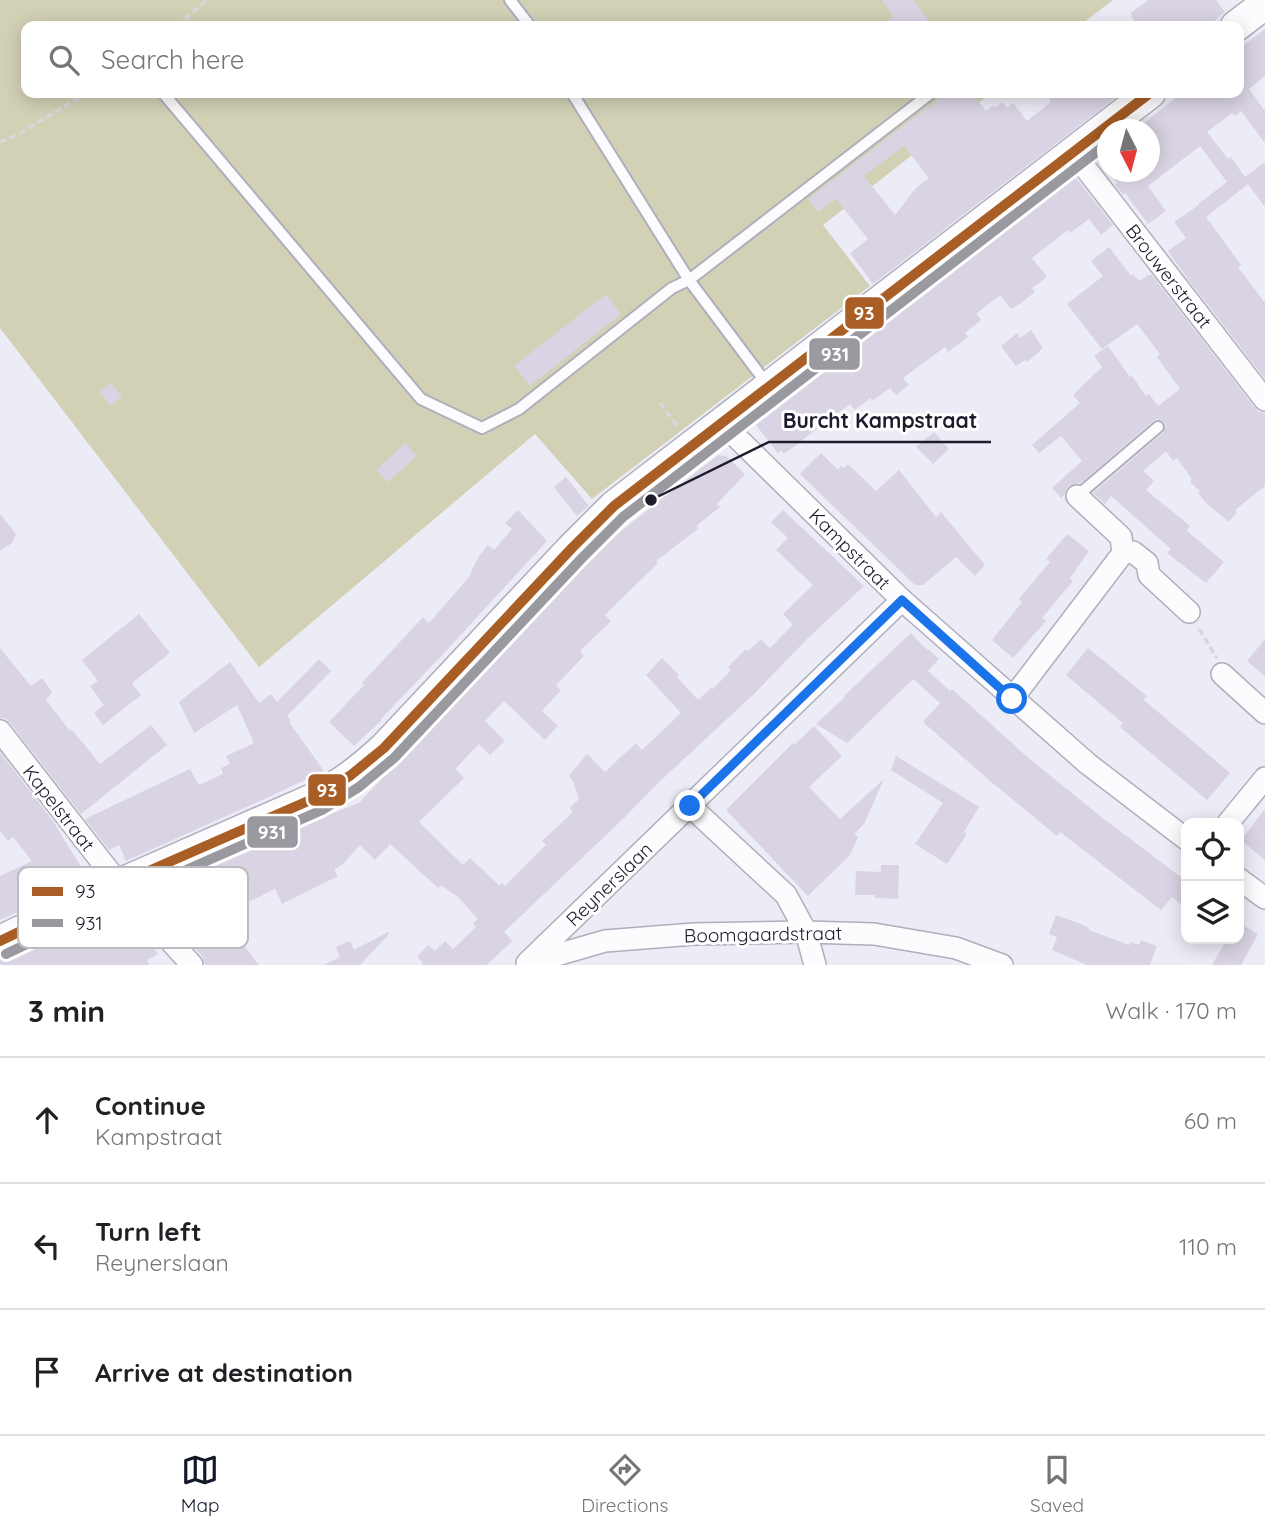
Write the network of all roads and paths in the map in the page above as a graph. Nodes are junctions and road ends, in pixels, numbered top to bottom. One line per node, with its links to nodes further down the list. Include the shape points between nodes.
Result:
1 (207, 0): 4 (path)
2 (510, 0): 5 (lane)
3 (1265, 4): 6 (street)
4 (183, 21)
5 (526, 21)
6 (1243, 21)
7 (79, 98): 12 (path)
8 (167, 98): 14 (lane, via 421,399 482,428 519,409 672,288)
9 (575, 98): 14 (lane)
10 (925, 98): 14 (lane)
11 (1143, 98): 13 (street)
12 (0, 142)
13 (1073, 152): 15 (street); 16 (street, Brouwerstraat)
14 (689, 280): 15 (lane)
15 (769, 386): 18 (street)
16 (1265, 400)
17 (660, 403): 20 (path)
18 (722, 423): 23 (street, Kampstraat); 34 (street, via 600,519 360,770 315,798)
19 (1158, 427): 21 (lane)
20 (679, 429)
21 (1077, 496): 22 (street, via 1121,537)
22 (1123, 552): 24 (street, via 1133,552 1147,563 1149,575); 26 (street)
23 (902, 600): 26 (street, Kampstraat); 30 (street, Reynerslaan)
24 (1189, 612): 25 (path, via 1224,670)
25 (1222, 674): 27 (street)
26 (1012, 699): 32 (street, Kampstraat)
27 (1265, 713)
28 (0, 732): 33 (street, Kapelstraat)
29 (1265, 778): 31 (street)
30 (690, 806): 38 (street, via 786,895); 41 (street, Reynerslaan)
31 (1232, 818)
32 (1181, 835)
33 (106, 867)
34 (158, 867)
35 (1243, 881): 36 (street)
36 (1265, 898)
37 (18, 932): 39 (street)
38 (806, 932): 41 (street, Boomgaardstraat, via 605,941); 43 (street); 44 (street, Boomgaardstraat, via 874,934 956,948)
39 (0, 941)
40 (177, 948): 42 (street, Kapelstraat)
41 (526, 964)
42 (192, 965)
43 (815, 965)
44 (1002, 965)

